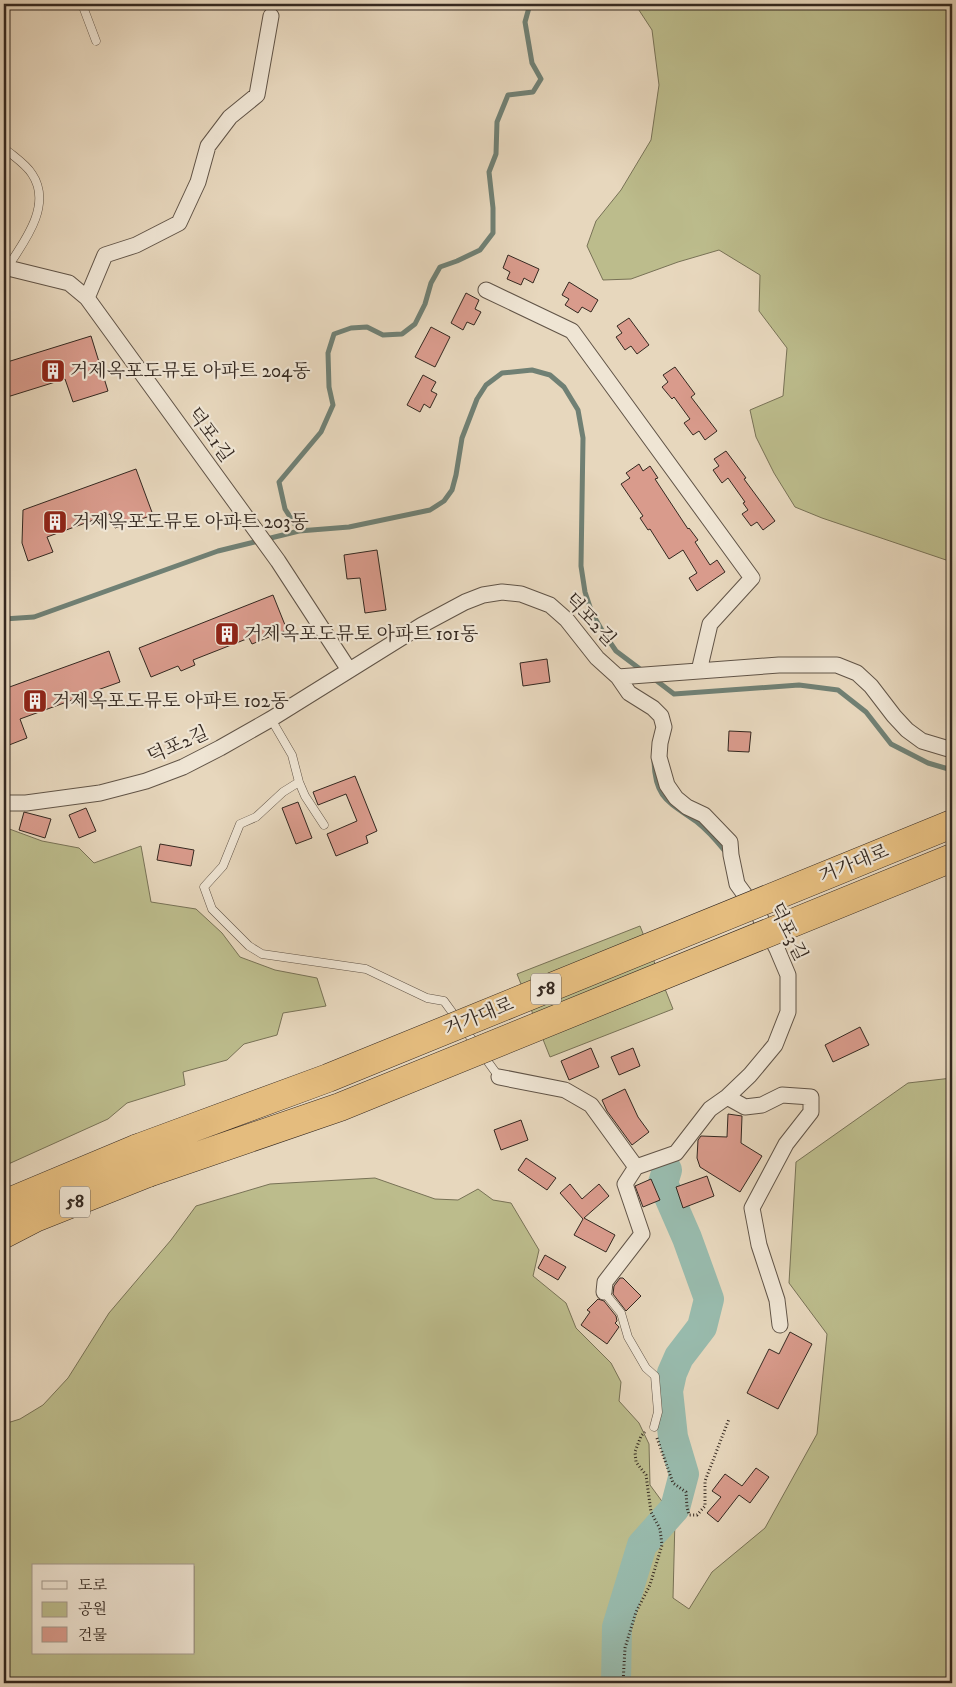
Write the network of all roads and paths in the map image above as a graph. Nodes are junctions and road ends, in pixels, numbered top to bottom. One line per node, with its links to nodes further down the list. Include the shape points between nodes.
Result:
1 (5, 4): 3 (lane)
2 (82, 4): 5 (lane)
3 (4, 12)
4 (271, 16): 9 (street, via 257,96 230,117 208,146 198,182 179,223 136,245 105,255)
5 (96, 41)
6 (4, 148): 7 (lane, via 32,173 40,189 31,232)
7 (6, 268): 9 (street, 덕포1길, via 70,283)
8 (486, 290): 11 (street, via 572,331 752,578 710,624)
9 (87, 298): 10 (street, 덕포1길, via 278,562)
10 (349, 670): 12 (street, 덕포2길, via 464,602 502,592 521,594 550,605); 13 (street, 덕포2길)
11 (699, 671): 12 (street); 14 (street, via 779,665 837,665 857,674 871,686 907,730 922,741)
12 (618, 677): 21 (street, 덕포3길, via 629,693 661,716 664,727 659,757 667,785 676,798 704,815 730,842 737,884 756,910 788,975 788,1012 775,1045 750,1076)
13 (271, 719): 15 (lane, via 292,755); 16 (street, 덕포2길, via 183,767 146,781 100,793)
14 (952, 750)
15 (299, 782): 18 (lane); 20 (lane, via 256,817 240,824 223,866 204,887 212,909 249,946 262,954 366,969 427,998 444,1001)
16 (4, 803)
17 (952, 824): 22 (highway, 거가대로 / 58, bridge, via 328,1078)
18 (324, 825)
19 (952, 858): 22 (highway, 거가대로 / 58, bridge, via 340,1107)
20 (499, 1077): 23 (street, via 565,1090 592,1105)
21 (727, 1097): 23 (street, 덕포3길, via 710,1109 676,1153); 27 (street, via 745,1107 762,1105 782,1095 811,1097 811,1112 786,1144 752,1208 759,1245 777,1300)
22 (143, 1161): 24 (highway, 거가대로 / 58); 25 (highway, 거가대로 / 58)
23 (636, 1167): 26 (street, via 625,1184 642,1234 605,1282)
24 (4, 1204)
25 (4, 1234)
26 (604, 1292): 29 (lane, via 621,1313 628,1337 646,1368 655,1376 658,1412)
27 (780, 1325)
28 (730, 1419): 29 (path, via 705,1481 704,1506 697,1515 689,1516 686,1492 673,1483)
29 (654, 1427): 30 (path, via 641,1436 636,1462 646,1475 651,1512 660,1529 662,1545 650,1585 636,1612 624,1648)
30 (622, 1683)

